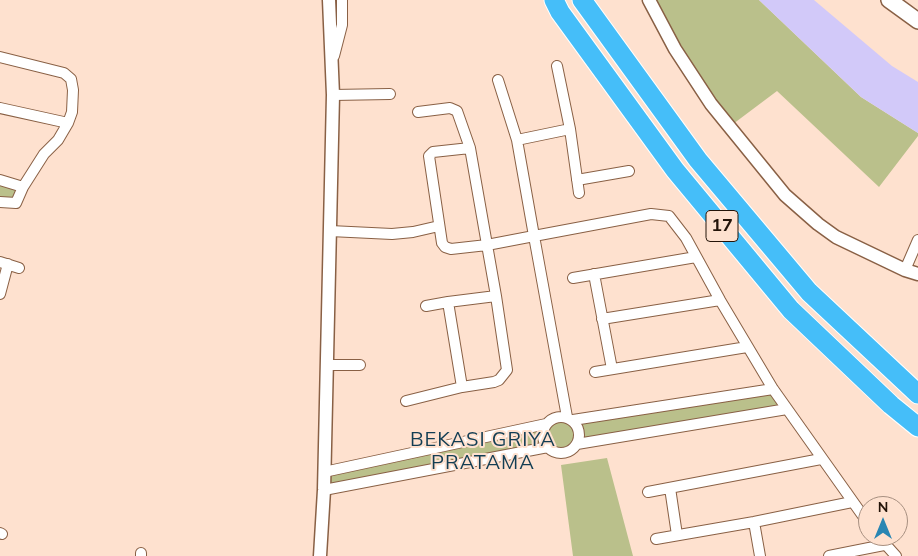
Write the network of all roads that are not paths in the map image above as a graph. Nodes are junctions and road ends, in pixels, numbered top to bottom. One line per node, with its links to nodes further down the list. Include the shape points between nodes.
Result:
1 (329, 0): 9 (street)
2 (342, 0): 9 (street, via 342,25)
3 (554, 0): 56 (highway, 17, via 675,170 791,310)
4 (582, 0): 51 (highway, 17, via 698,160 809,292)
5 (649, 0): 34 (street, via 675,49 711,104 785,195 836,237)
6 (889, 0): 7 (main road)
7 (918, 21)
8 (0, 57): 16 (street, via 64,73 71,79 72,112)
9 (331, 64): 13 (street)
10 (557, 66): 17 (street)
11 (498, 80): 18 (street)
12 (390, 94): 13 (street)
13 (333, 95): 27 (street)
14 (0, 108): 16 (street)
15 (418, 112): 19 (street, via 456,110)
16 (68, 123): 23 (street)
17 (570, 129): 18 (street); 22 (street)
18 (517, 140): 28 (street)
19 (470, 148): 26 (street, via 433,152 429,156); 30 (street)
20 (629, 171): 22 (street)
21 (0, 180): 23 (street)
22 (577, 180): 24 (street)
23 (22, 187): 25 (street, via 16,203)
24 (579, 193)
25 (0, 202)
26 (439, 226): 27 (street, via 392,234); 30 (street, via 442,243 447,249)
27 (330, 231): 45 (street)
28 (534, 236): 30 (street); 31 (street, via 651,214 668,215); 54 (street)
29 (918, 240): 34 (street)
30 (487, 245): 39 (street)
31 (696, 257): 35 (street); 40 (street)
32 (4, 263): 33 (street); 38 (street)
33 (19, 268)
34 (905, 270): 36 (street)
35 (594, 274): 37 (street); 43 (street)
36 (918, 274)
37 (573, 278)
38 (0, 294)
39 (496, 296): 41 (street); 49 (street, via 507,370 499,380)
40 (720, 300): 43 (street); 44 (street)
41 (448, 302): 42 (street); 49 (street)
42 (426, 306)
43 (602, 319): 47 (street)
44 (747, 347): 47 (street); 50 (street)
45 (327, 365): 46 (street); 60 (street)
46 (360, 365)
47 (612, 370): 48 (street)
48 (595, 372)
49 (462, 387): 52 (street)
50 (773, 389): 53 (street); 54 (street)
51 (918, 394)
52 (406, 401)
53 (787, 409): 57 (street); 59 (street)
54 (570, 419): 55 (street, via 556,417); 57 (street, via 578,427 580,436)
55 (546, 424): 58 (street, via 543,436); 60 (street)
56 (918, 427)
57 (577, 444): 58 (street, via 566,452 556,452)
58 (548, 447): 62 (street)
59 (821, 459): 61 (street); 64 (street)
60 (324, 472): 62 (street)
61 (670, 488): 63 (street); 67 (street)
62 (324, 490): 71 (street)
63 (648, 492)
64 (852, 502): 65 (street); 66 (street)
65 (858, 510)
66 (754, 522): 67 (street); 72 (street)
67 (677, 535): 68 (street)
68 (656, 539)
69 (862, 546): 73 (street)
70 (887, 546): 74 (street)
71 (320, 556)
72 (760, 556)
73 (829, 556)
74 (896, 556)

